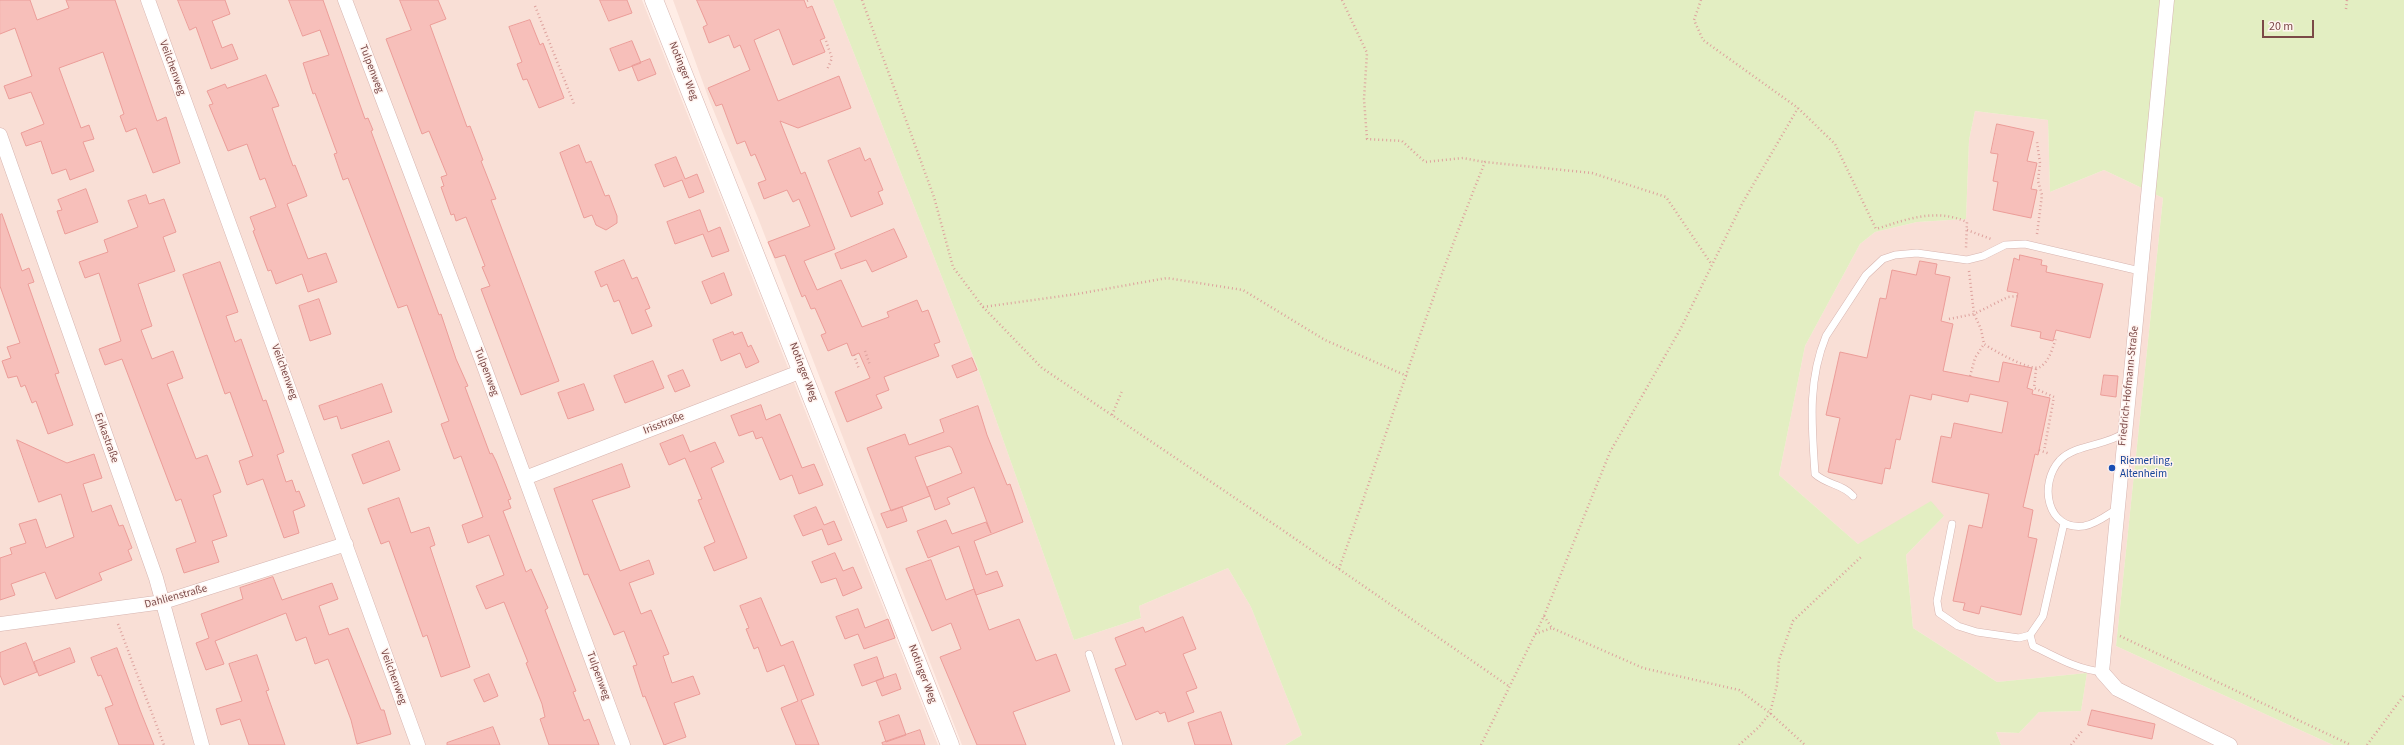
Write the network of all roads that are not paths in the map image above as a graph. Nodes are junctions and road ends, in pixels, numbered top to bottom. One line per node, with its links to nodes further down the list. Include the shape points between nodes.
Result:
1 (148, 0): 14 (street, Veilchenweg)
2 (345, 0): 9 (street, Tulpenweg)
3 (654, 0): 7 (street, Notinger Weg)
4 (2167, 0): 6 (street, Friedrich-Hofmann-Straße)
5 (0, 135): 15 (street, Erikastraße)
6 (2140, 271): 8 (street, Friedrich-Hofmann-Straße); 10 (lane, via 2037,246 2005,245 1983,256 1967,260 1907,253 1883,259 1866,275 1826,336 1811,407 1815,474 1823,482 1847,489)
7 (802, 371): 9 (street, Irisstraße); 23 (street, Notinger Weg)
8 (2125, 433): 11 (street, Friedrich-Hofmann-Straße); 12 (lane, via 2116,439 2075,451 2060,460 2053,471 2048,489 2050,508)
9 (525, 478): 22 (street, Tulpenweg)
10 (1853, 496)
11 (2117, 509): 12 (lane, via 2085,526); 19 (street, Friedrich-Hofmann-Straße)
12 (2064, 523): 17 (lane, via 2043,616)
13 (1952, 524): 17 (lane, via 1937,601 1938,612 1958,626 1977,632 2019,638)
14 (346, 544): 15 (street, Dahlienstraße); 21 (street, Veilchenweg)
15 (163, 602): 16 (street, Dahlienstraße); 20 (street, Erikastraße)
16 (0, 624)
17 (2030, 635): 19 (lane, via 2033,646 2068,664 2084,670)
18 (1089, 654): 24 (lane)
19 (2102, 672): 25 (street, via 2117,689)
20 (202, 745)
21 (418, 745)
22 (623, 745)
23 (950, 745)
24 (1119, 745)
25 (2230, 745)

